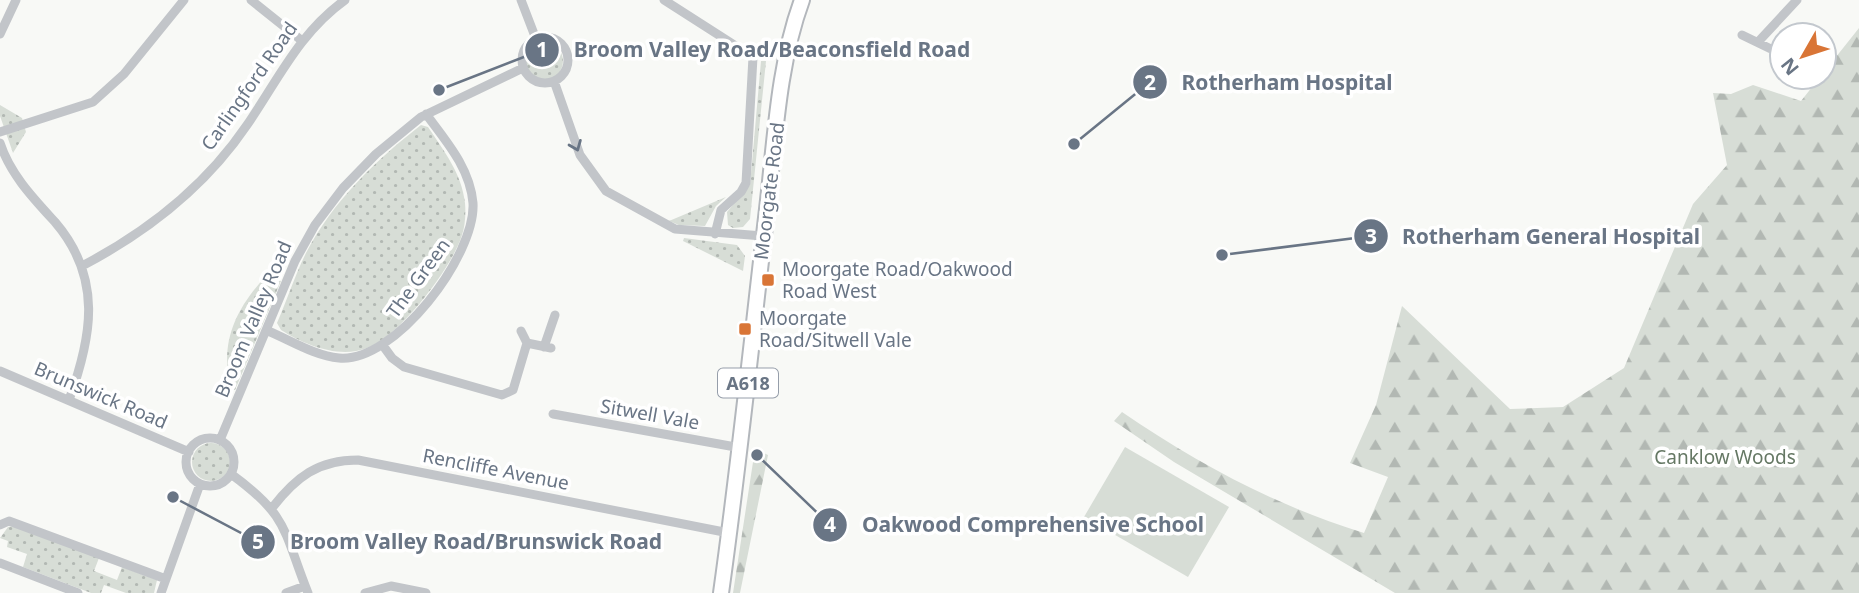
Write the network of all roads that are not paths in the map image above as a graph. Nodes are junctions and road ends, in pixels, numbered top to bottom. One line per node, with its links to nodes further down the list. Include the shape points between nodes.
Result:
1 (16, 0): 9 (street)
2 (184, 0): 18 (street, via 124,74 93,102)
3 (251, 0): 12 (street)
4 (345, 0): 12 (street, Carlingford Road)
5 (521, 0): 11 (street)
6 (664, 0): 20 (street, via 753,57 746,183 721,210)
7 (802, 0): 21 (main road, Moorgate Road / A618, via 789,43)
8 (1797, 0): 13 (street)
9 (0, 34)
10 (1742, 35): 13 (street)
11 (537, 38): 15 (street, via 523,52); 16 (street, via 555,39 568,55 566,69)
12 (301, 40): 22 (street, Carlingford Road, via 246,126 201,180 143,230)
13 (1758, 42): 14 (street)
14 (1768, 47)
15 (523, 68): 16 (street, via 538,83); 17 (street, Broom Valley Road)
16 (554, 81): 20 (street, one-way to 20, via 580,155 606,191 675,229)
17 (426, 114): 24 (street, Broom Valley Road, via 376,153 328,207 295,261); 27 (street, The Green, via 459,159 469,183 472,217 459,256 408,325)
18 (0, 132)
19 (0, 143): 22 (street, via 15,175 59,227)
20 (715, 233): 21 (street)
21 (764, 236): 32 (main road, Moorgate Road / A618)
22 (82, 267): 29 (street, via 89,332)
23 (555, 315): 26 (street, via 548,348)
24 (268, 331): 27 (street, The Green, via 337,358 359,356); 31 (street, Broom Valley Road)
25 (522, 331): 26 (street)
26 (527, 343): 27 (street, via 513,390 502,395 404,367)
27 (384, 346)
28 (0, 371): 29 (street, Brunswick Road)
29 (69, 400): 33 (street, Brunswick Road)
30 (553, 414): 32 (street, Sitwell Vale)
31 (220, 440): 33 (street, via 199,441); 34 (street, via 232,452)
32 (741, 448): 38 (main road, Moorgate Road / A618)
33 (189, 452): 35 (street, via 189,474)
34 (231, 474): 35 (street, via 221,484); 36 (street)
35 (201, 484): 40 (street)
36 (272, 508): 38 (street, Rencliffe Avenue, via 307,472 330,462 358,460); 41 (street, via 288,533)
37 (0, 525): 40 (street, via 9,521)
38 (729, 533): 47 (main road, Moorgate Road / A618)
39 (0, 563): 42 (street)
40 (166, 579): 43 (street)
41 (307, 589): 44 (street)
42 (78, 593)
43 (161, 593)
44 (286, 593)
45 (365, 593): 46 (street, via 391,586)
46 (426, 593)
47 (721, 593)

